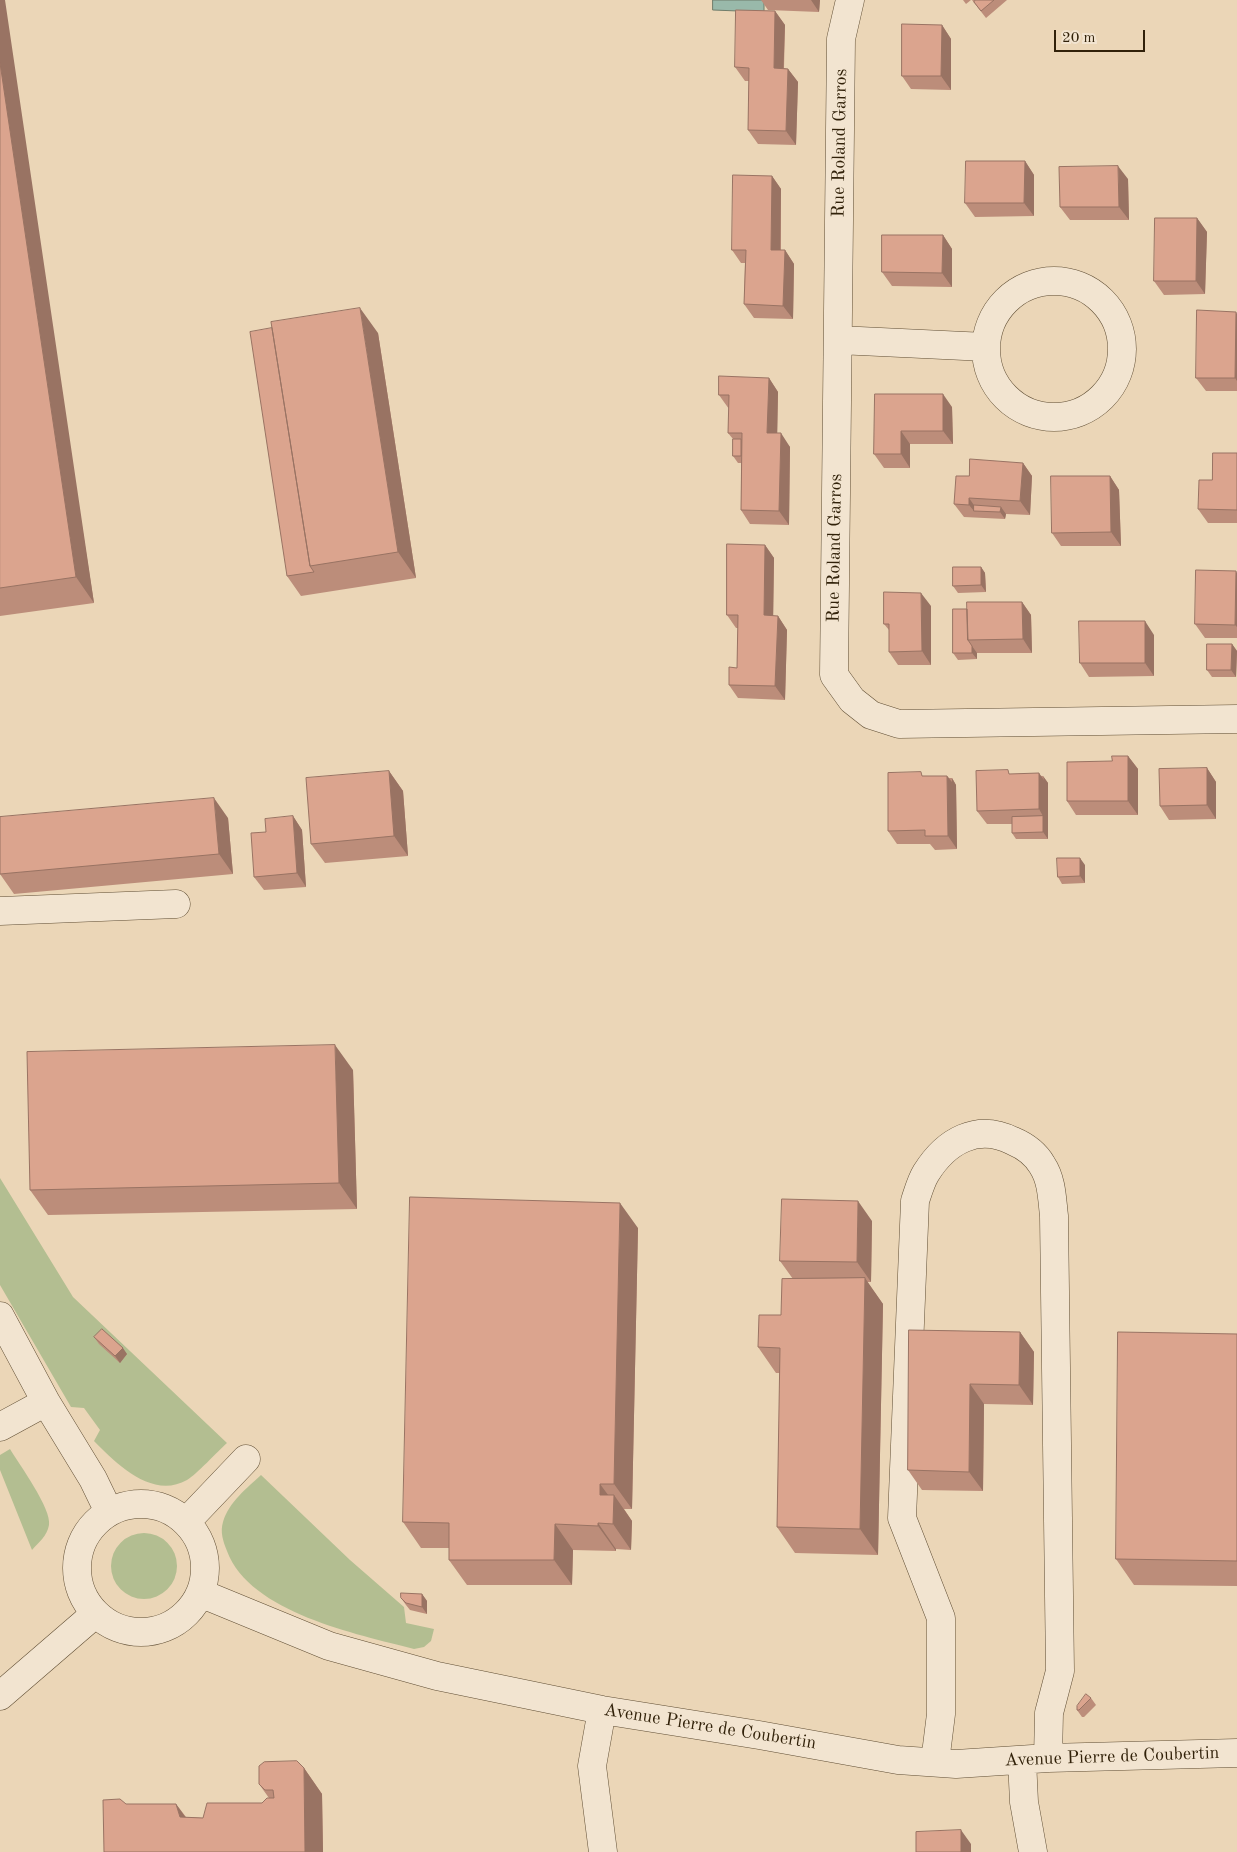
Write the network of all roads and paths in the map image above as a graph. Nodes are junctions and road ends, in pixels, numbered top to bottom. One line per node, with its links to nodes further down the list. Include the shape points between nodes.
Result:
1 (850, 0): 2 (street, Rue Roland Garros, via 841,39)
2 (838, 340): 3 (street); 4 (street, Rue Roland Garros, via 834,674 852,700 871,715 899,724)
3 (986, 346): 3 (street, via 987,365 996,385 1012,403 1028,413 1053,418 1075,415 1097,403 1120,371 1123,350 1120,329 1108,306 1088,288 1065,281 1042,281 1020,289 1000,306 990,326)
4 (1237, 719)
5 (176, 904): 6 (street)
6 (0, 911)
7 (0, 1316): 8 (street)
8 (46, 1402): 9 (street); 11 (street, via 94,1479)
9 (0, 1426)
10 (246, 1459): 12 (street)
11 (109, 1512): 12 (street, via 128,1504 149,1504 169,1510); 14 (street, via 82,1540 77,1559 77,1579 83,1598)
12 (186, 1522): 13 (street, via 204,1555 205,1574)
13 (200, 1593): 14 (street, via 189,1611 172,1624 153,1631 132,1632 112,1626); 16 (street, Avenue Pierre de Coubertin, via 329,1646 437,1676)
14 (95, 1614): 15 (street)
15 (0, 1696)
16 (602, 1710): 19 (street, Avenue Pierre de Coubertin, via 898,1760); 20 (street, via 592,1766)
17 (1237, 1753): 18 (street, Avenue Pierre de Coubertin)
18 (1035, 1759): 19 (street, Avenue Pierre de Coubertin, via 956,1764); 19 (street, via 1060,1671 1052,1193 1042,1164 1027,1147 1005,1137 979,1133 957,1141 939,1156 925,1174 915,1201 902,1518 941,1618 941,1714); 21 (street, via 1024,1802)
19 (935, 1762)
20 (603, 1852)
21 (1033, 1852)

